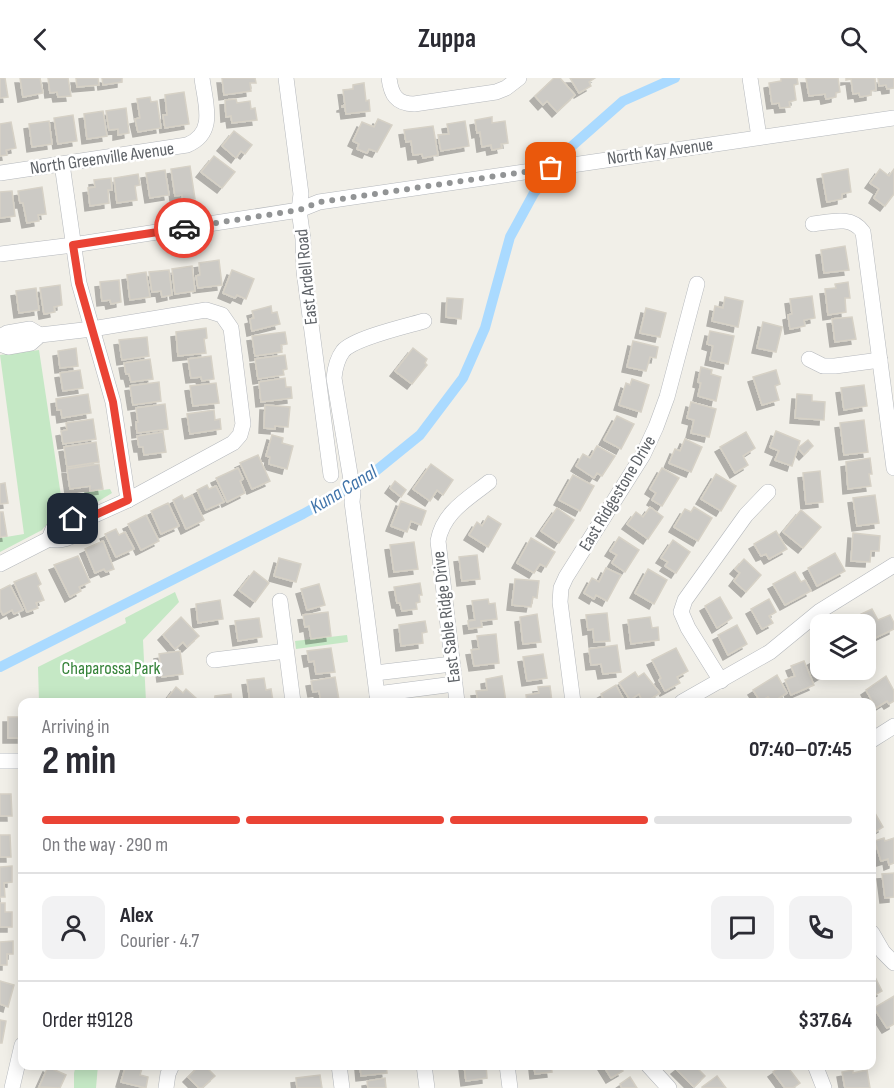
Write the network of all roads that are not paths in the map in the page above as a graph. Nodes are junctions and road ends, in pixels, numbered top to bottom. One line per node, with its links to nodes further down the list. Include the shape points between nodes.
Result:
1 (202, 78): 8 (street, North Greenville Avenue, via 206,130 188,145)
2 (286, 78): 10 (street, East Ardell Road, via 302,194)
3 (389, 78): 4 (street, via 390,90 400,101 414,104 496,92)
4 (519, 78)
5 (750, 78): 7 (street)
6 (894, 118): 7 (street, North Kay Avenue)
7 (759, 137): 10 (street, North Kay Avenue, via 320,202)
8 (62, 164): 9 (street, North Greenville Avenue); 12 (street)
9 (0, 172)
10 (299, 210): 12 (street, North Kay Avenue); 23 (street, East Ardell Road)
11 (813, 224): 21 (street, via 852,222 859,226 866,240)
12 (73, 245): 13 (street, North Kay Avenue); 16 (street)
13 (0, 254)
14 (697, 284): 39 (street, East Ridgestone Drive, via 656,427 561,588)
15 (424, 321): 33 (street, via 345,349 335,364 333,378)
16 (92, 329): 17 (street); 26 (street, via 113,402); 26 (street, via 206,310 222,315 231,328 243,424 240,435 233,443)
17 (39, 335): 18 (street, via 30,329); 19 (street, via 31,343 8,347)
18 (0, 337)
19 (0, 344)
20 (809, 359): 21 (street, via 823,366)
21 (880, 360): 22 (street)
22 (894, 468)
23 (331, 475)
24 (489, 482): 32 (street, East Sable Ridge Drive, via 450,513 439,531)
25 (768, 492): 34 (street, via 746,514 685,600 681,612)
26 (128, 500): 27 (street, via 86,519 73,519 53,529 49,539)
27 (0, 564)
28 (894, 565): 34 (street, via 820,610 770,652)
29 (280, 601): 30 (street)
30 (286, 651): 31 (street); 36 (street)
31 (214, 660)
32 (452, 664): 33 (street); 35 (street, East Sable Ridge Drive)
33 (375, 673): 37 (street)
34 (720, 681): 40 (street)
35 (454, 684): 37 (street); 38 (street, East Sable Ridge Drive)
36 (292, 698)
37 (378, 698)
38 (456, 698)
39 (572, 698)
40 (689, 698)
41 (894, 726): 42 (street)
42 (876, 737)
43 (0, 761): 44 (street)
44 (18, 761)
45 (876, 940): 46 (street)
46 (894, 963)
47 (18, 1062): 54 (street)
48 (170, 1070): 55 (street)
49 (340, 1070): 56 (street)
50 (425, 1070): 57 (street)
51 (508, 1070): 58 (street)
52 (653, 1070): 59 (street)
53 (817, 1070): 60 (street)
54 (12, 1088)
55 (166, 1088)
56 (342, 1088)
57 (427, 1088)
58 (510, 1088)
59 (669, 1088)
60 (824, 1088)

